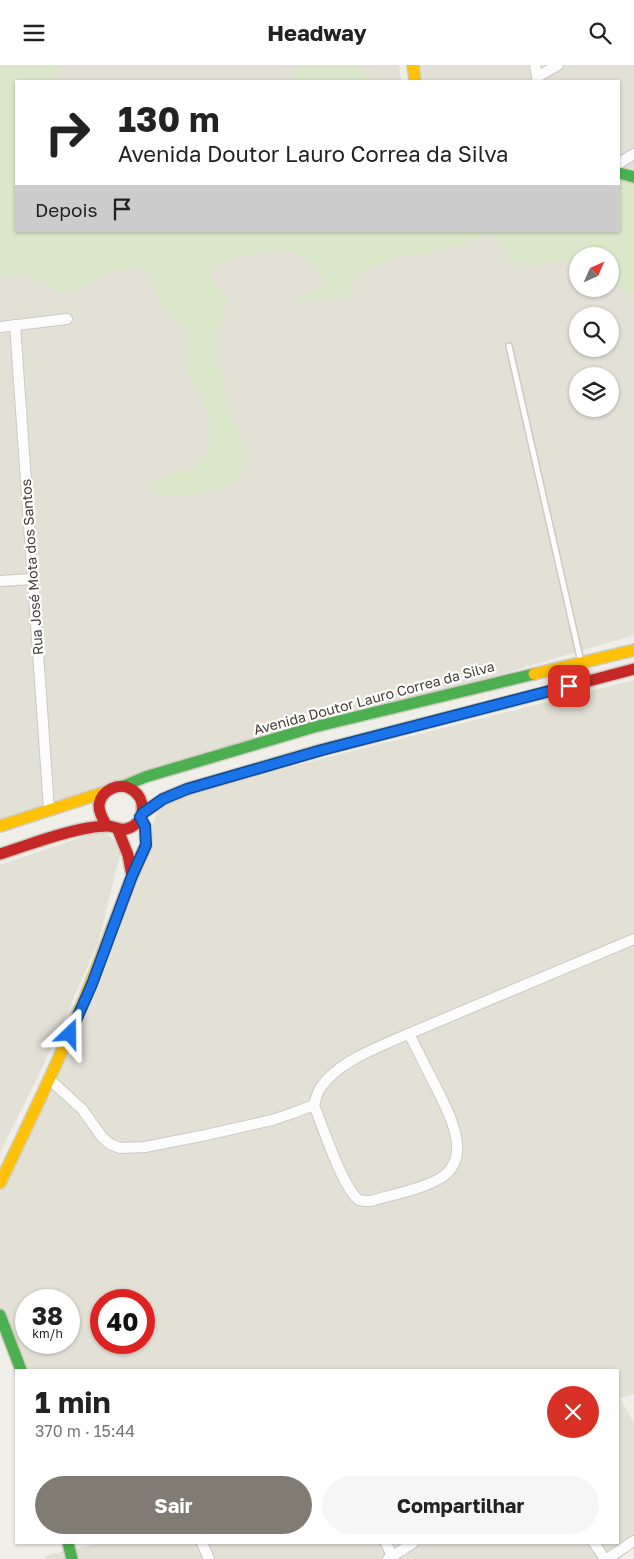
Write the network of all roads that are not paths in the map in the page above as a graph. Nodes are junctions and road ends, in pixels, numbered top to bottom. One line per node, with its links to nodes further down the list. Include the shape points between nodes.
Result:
1 (413, 65): 5 (main road)
2 (535, 65): 4 (street)
3 (558, 65): 4 (street)
4 (537, 79)
5 (415, 80)
6 (634, 154): 7 (street)
7 (620, 162)
8 (620, 173): 9 (main road)
9 (634, 177)
10 (67, 319): 11 (street)
11 (15, 325): 12 (street); 14 (street, Rua José Mota dos Santos)
12 (0, 327)
13 (509, 346): 17 (lane)
14 (33, 579): 15 (street); 21 (street, Rua José Mota dos Santos)
15 (0, 581)
16 (634, 650): 17 (main road, Avenida Doutor Lauro Correa da Silva)
17 (582, 663): 19 (main road, Avenida Doutor Lauro Correa da Silva, via 314,727)
18 (634, 669): 22 (main road, via 187,789 163,799)
19 (124, 786): 20 (main road); 22 (main road, via 139,795)
20 (105, 792): 21 (main road); 24 (main road, via 98,809 101,819)
21 (49, 809): 23 (main road)
22 (142, 815): 24 (main road, via 138,823 129,829); 26 (main road, via 146,845)
23 (0, 826)
24 (112, 828): 25 (main road, via 86,828); 26 (main road, via 128,855)
25 (0, 854)
26 (132, 876): 29 (main road, via 92,984)
27 (634, 939): 28 (street)
28 (409, 1034): 30 (street, via 336,1072 320,1088); 30 (street, via 458,1141 456,1157 448,1172 434,1182 371,1201 361,1201 343,1176)
29 (49, 1079): 30 (street, via 88,1115 102,1137 120,1148 145,1147 206,1135); 31 (main road)
30 (314, 1105)
31 (0, 1183)
32 (0, 1315): 33 (main road)
33 (22, 1369)
34 (634, 1541): 43 (street)
35 (68, 1544): 41 (main road)
36 (202, 1544): 42 (street)
37 (386, 1544): 40 (street)
38 (411, 1544): 40 (street)
39 (595, 1544): 43 (street)
40 (390, 1558)
41 (72, 1559)
42 (209, 1559)
43 (606, 1559)

